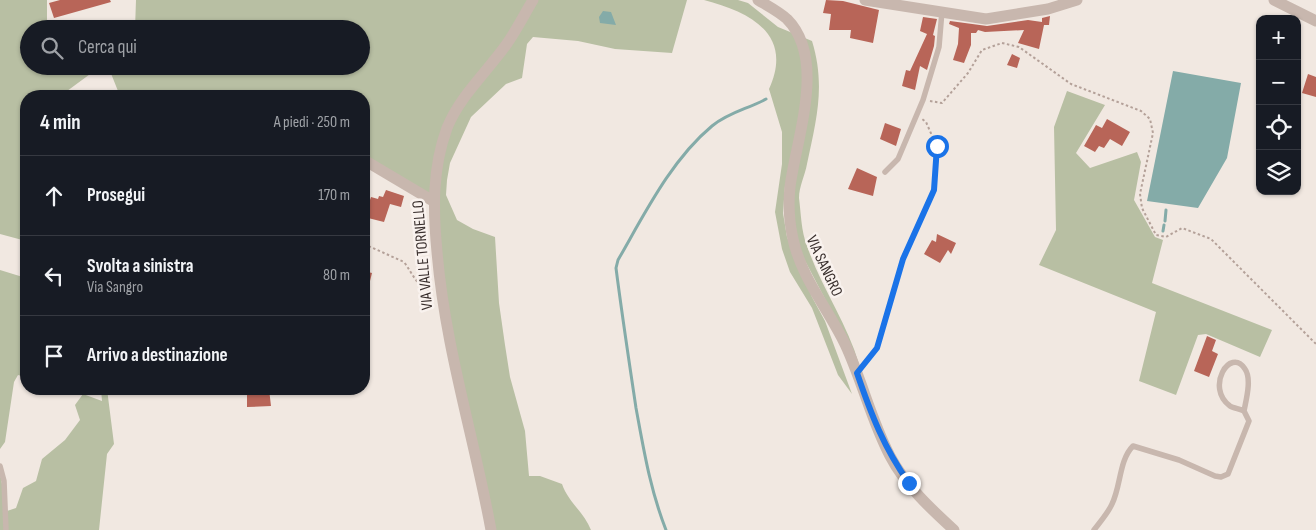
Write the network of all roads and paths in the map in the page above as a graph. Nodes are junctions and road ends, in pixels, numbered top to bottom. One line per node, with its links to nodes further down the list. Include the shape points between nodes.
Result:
1 (533, 0): 12 (street, VIA VALLE TORNELLO, via 506,45 468,91 447,128 436,170)
2 (758, 0): 16 (street, VIA SANGRO, via 788,20 798,34 805,60 806,110 790,185 788,213 793,241 804,270)
3 (865, 0): 6 (street)
4 (1077, 0): 6 (street, via 1048,9 986,19)
5 (1274, 0): 7 (street)
6 (942, 12): 8 (lane, via 939,47)
7 (1316, 21)
8 (922, 100): 9 (lane); 15 (path, via 942,103 968,73 982,50 1002,43 1019,47 1071,84 1141,111 1150,119 1152,133 1140,194 1142,208 1156,235 1166,237 1182,228 1211,239)
9 (916, 114): 11 (lane, via 898,159); 16 (path, via 926,122 937,146 934,190 903,259 877,348)
10 (370, 164): 12 (street)
11 (886, 172)
12 (433, 201): 14 (street, VIA VALLE TORNELLO)
13 (370, 247): 14 (path, via 404,262 420,286 431,291)
14 (440, 290): 20 (street, VIA VALLE TORNELLO, via 455,375)
15 (1316, 344)
16 (857, 373): 21 (street, VIA SANGRO, via 891,458 928,506)
17 (1244, 411): 17 (lane, via 1230,406 1219,387 1220,377 1228,364 1240,364 1245,368 1248,380); 22 (lane, via 1248,426 1228,474 1221,477 1134,446 1122,467 1120,485 1112,506)
18 (0, 466): 19 (lane, via 4,481)
19 (6, 530)
20 (492, 530)
21 (954, 530)
22 (1094, 530)

